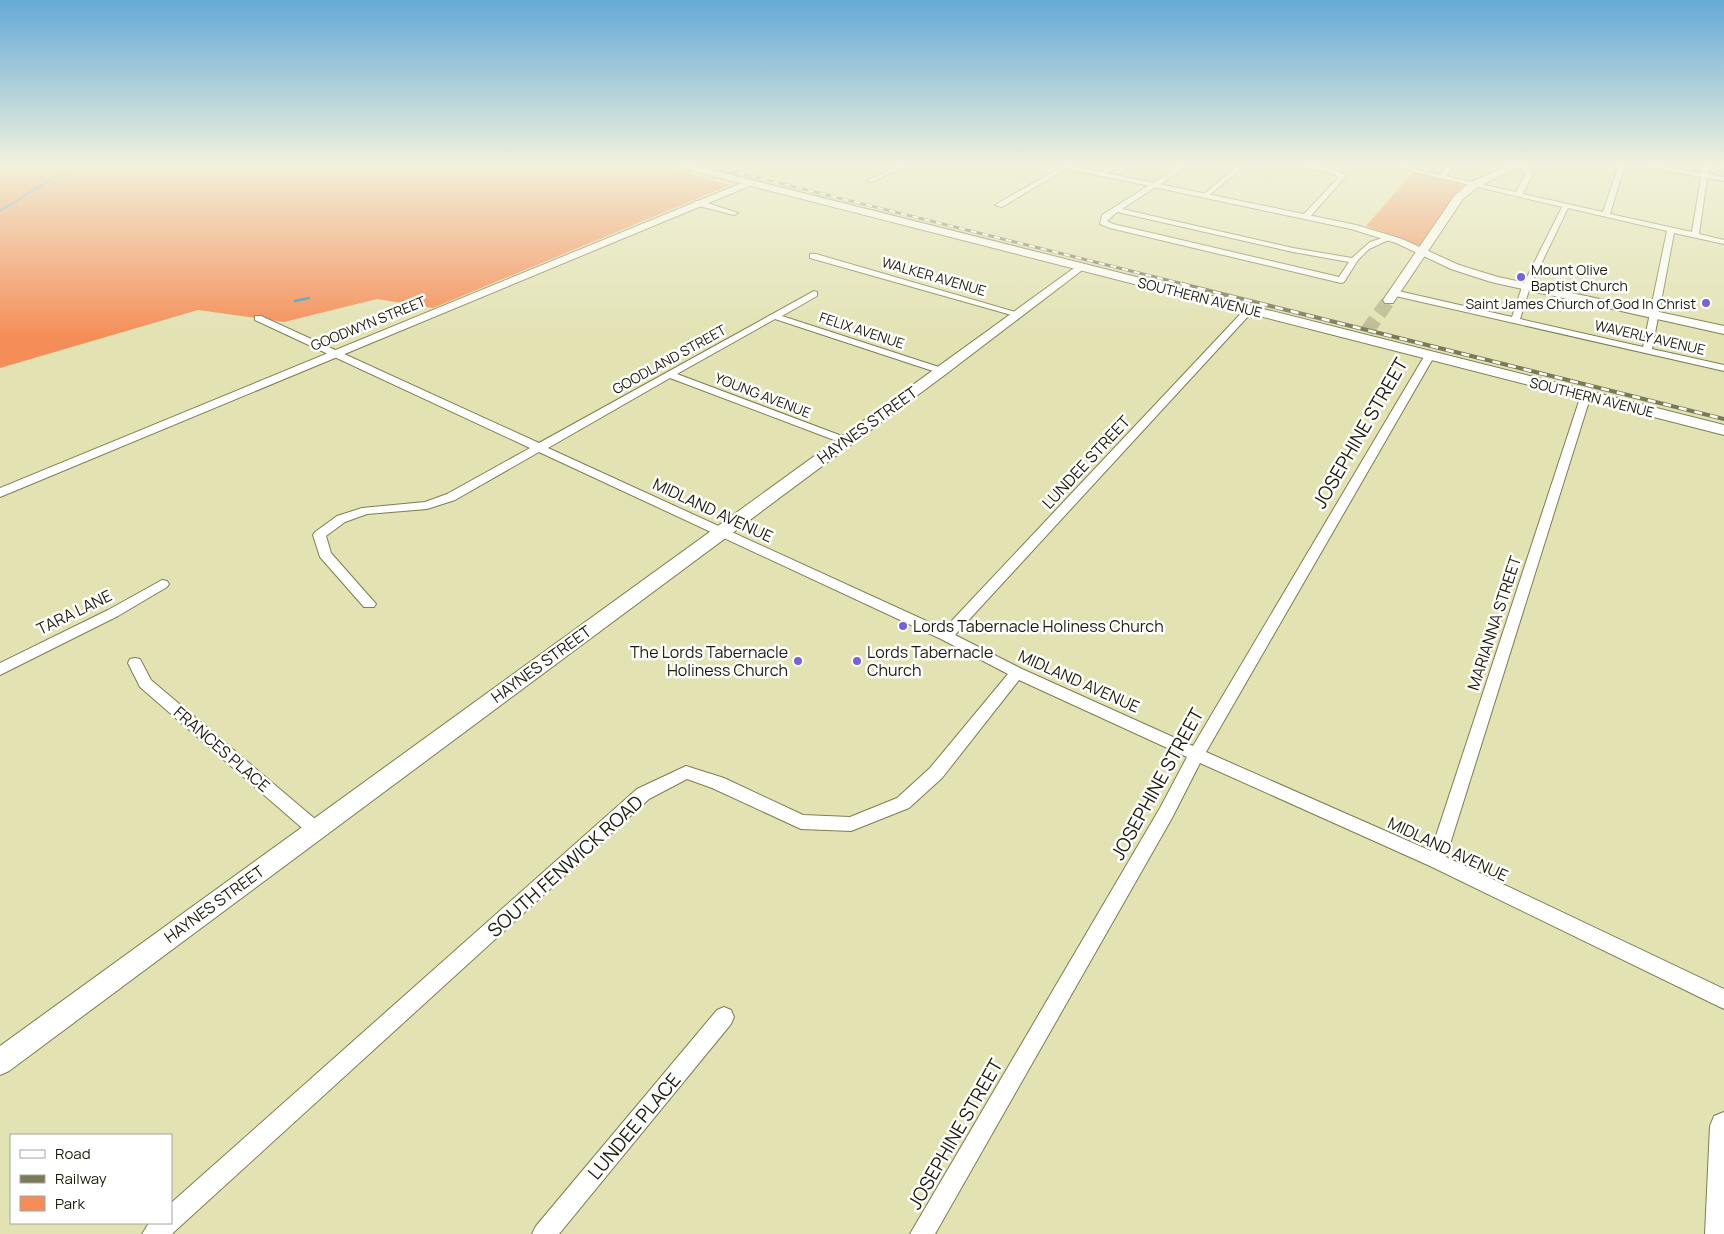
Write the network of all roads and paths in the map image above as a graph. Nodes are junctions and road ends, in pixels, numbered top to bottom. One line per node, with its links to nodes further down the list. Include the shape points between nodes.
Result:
1 (653, 222): 29 (street, GOODWYN STREET)
2 (903, 222): 17 (main road, SOUTHERN AVENUE)
3 (1103, 222): 16 (street, via 1110,226 1341,280)
4 (1168, 222): 16 (street, via 1293,250)
5 (1328, 222): 12 (street)
6 (1443, 222): 14 (main road)
7 (1558, 222): 18 (street)
8 (1639, 222): 10 (street)
9 (1698, 222): 11 (street)
10 (1671, 229): 11 (street); 23 (street)
11 (1696, 235): 13 (street)
12 (1389, 238): 14 (street); 16 (street, via 1368,244)
13 (1724, 242)
14 (1422, 252): 18 (street, via 1473,274); 20 (main road)
15 (814, 256): 22 (street, WALKER AVENUE)
16 (1354, 260)
17 (1081, 266): 21 (main road, SOUTHERN AVENUE); 22 (street, HAYNES STREET)
18 (1526, 287): 23 (street); 26 (street)
19 (814, 294): 24 (street, GOODLAND STREET)
20 (1392, 296): 26 (street, WAVERLY AVENUE)
21 (1250, 310): 30 (main road, SOUTHERN AVENUE, via 1365,334); 42 (street, LUNDEE STREET)
22 (1018, 314): 32 (street, HAYNES STREET)
23 (1654, 314): 27 (street); 28 (street)
24 (774, 316): 32 (street, FELIX AVENUE); 33 (street, GOODLAND STREET)
25 (258, 318): 29 (street, MIDLAND AVENUE)
26 (1515, 320): 28 (street, WAVERLY AVENUE)
27 (1724, 330)
28 (1647, 350): 31 (street, WAVERLY AVENUE)
29 (335, 353): 37 (street, MIDLAND AVENUE); 38 (street, GOODWYN STREET)
30 (1430, 355): 34 (main road, SOUTHERN AVENUE); 46 (street, JOSEPHINE STREET)
31 (1724, 368)
32 (942, 370): 36 (street, HAYNES STREET)
33 (670, 375): 36 (street, YOUNG AVENUE); 37 (street, GOODLAND STREET)
34 (1586, 395): 35 (main road, SOUTHERN AVENUE); 48 (street, MARIANNA STREET)
35 (1724, 430)
36 (846, 441): 39 (street, HAYNES STREET)
37 (539, 448): 39 (street, MIDLAND AVENUE); 41 (street, GOODLAND STREET, via 451,497 427,505 366,511 341,519 319,535 324,554)
38 (0, 493)
39 (720, 533): 42 (street, MIDLAND AVENUE); 47 (street, HAYNES STREET)
40 (162, 584): 44 (street, TARA LANE, via 113,613)
41 (369, 604)
42 (946, 636): 45 (street, MIDLAND AVENUE)
43 (135, 663): 47 (street, FRANCES PLACE, via 145,683)
44 (0, 670)
45 (1017, 673): 46 (street, MIDLAND AVENUE); 53 (street, SOUTH FENWICK ROAD, via 936,773 903,803 851,824 801,822 718,783 686,772 644,794)
46 (1196, 755): 48 (street, MIDLAND AVENUE); 57 (street, JOSEPHINE STREET, via 1166,814)
47 (315, 829): 51 (street, HAYNES STREET)
48 (1436, 861): 49 (street, MIDLAND AVENUE)
49 (1724, 999)
50 (724, 1017): 56 (street, LUNDEE PLACE)
51 (0, 1062)
52 (1724, 1126): 58 (street)
53 (172, 1218)
54 (166, 1224): 55 (street)
55 (154, 1234)
56 (544, 1234)
57 (922, 1234)
58 (1720, 1234)

